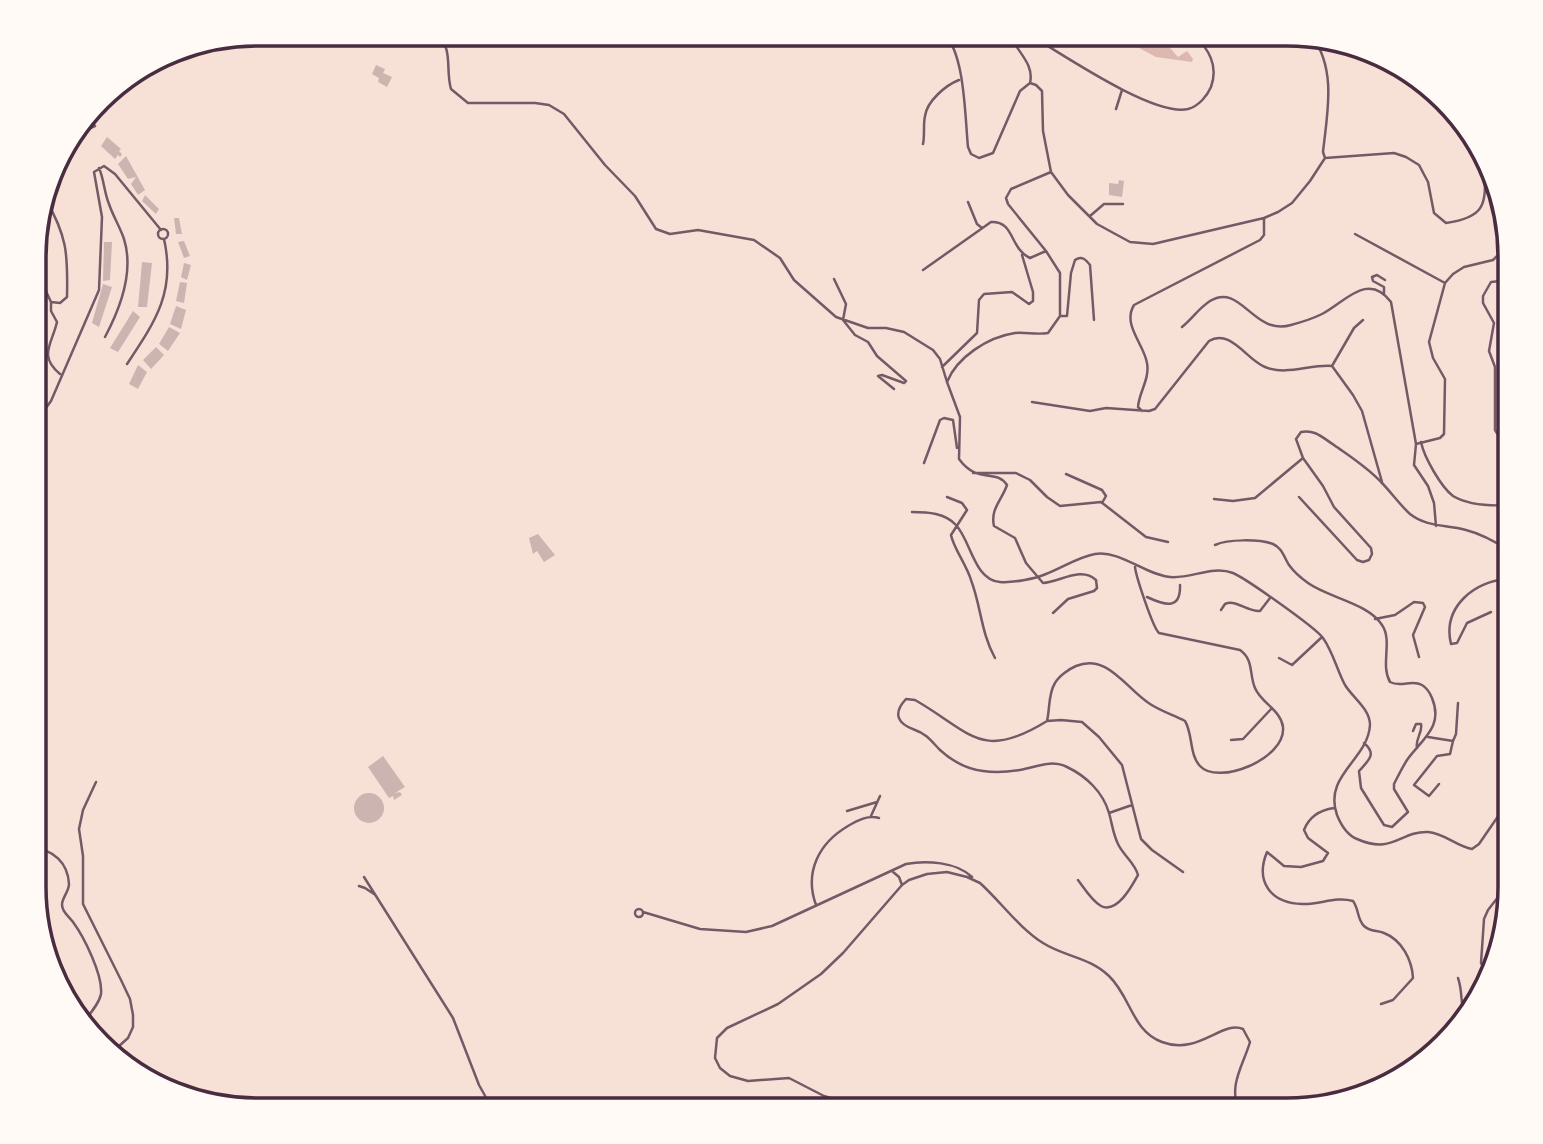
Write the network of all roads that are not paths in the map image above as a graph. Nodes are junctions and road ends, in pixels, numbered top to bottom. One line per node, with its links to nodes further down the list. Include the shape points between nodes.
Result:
1 (446, 46): 35 (street, via 449,82 455,94 468,103 535,103 565,114 635,195 656,229 670,234 698,230 754,240 780,258 794,280)
2 (954, 46): 7 (street)
3 (1016, 46): 8 (street, via 1029,66)
4 (1048, 46): 9 (street)
5 (1205, 46): 9 (street, via 1213,62 1212,84 1201,102 1182,109 1148,102)
6 (1319, 49): 12 (street, via 1329,87)
7 (960, 79): 8 (street, via 968,147 979,158 993,153 1020,91); 11 (street, via 928,104)
8 (1030, 83): 14 (street, via 1042,91)
9 (1122, 90): 10 (street)
10 (1116, 109)
11 (923, 144)
12 (1325, 158): 15 (street, via 1406,156 1419,165 1428,182 1434,213 1446,223 1466,221 1481,209); 20 (street, via 1292,203)
13 (99, 167): 39 (street, via 126,249 121,301); 40 (street, via 115,174 161,230 158,236 164,239 169,260 155,321); 43 (street, via 94,172 102,217 99,290)
14 (1051, 172): 19 (street); 23 (street, via 1011,189 1006,198)
15 (1485, 185)
16 (968, 202): 21 (street)
17 (1123, 204): 19 (street, via 1104,204)
18 (51, 210): 33 (street, via 60,225 68,268 67,297 60,303)
19 (1090, 216): 20 (street, via 1130,242 1153,244)
20 (1264, 218): 48 (street, via 1260,240 1134,305 1131,326 1148,366 1138,398)
21 (982, 228): 24 (street, via 991,222 1003,224); 26 (street)
22 (1356, 234): 30 (street)
23 (1046, 251): 24 (street, via 1030,258); 34 (street, via 1060,273)
24 (1022, 255): 42 (street, via 1033,301 1029,304 1012,292 984,294 979,300 977,333)
25 (1497, 256): 30 (street, via 1464,267)
26 (923, 270)
27 (834, 279): 35 (street, via 846,304)
28 (1385, 280): 32 (street, via 1372,277 1384,287)
29 (1497, 281): 49 (street, via 1491,282 1483,296 1494,323 1489,351 1495,367)
30 (1445, 283): 50 (street, via 1429,342 1445,379 1444,435)
31 (46, 291): 33 (street)
32 (1384, 294): 38 (street, via 1357,290 1323,313 1284,327 1264,324 1225,296 1212,300); 51 (street, via 1391,302)
33 (51, 302): 43 (street, via 57,322 48,359)
34 (1060, 316): 36 (street, via 1067,316 1071,273 1075,260 1081,258 1090,265); 44 (street, via 1048,333 1016,333 983,345 960,362)
35 (842, 320): 42 (street, via 904,332 933,350); 45 (street, via 906,381 878,376)
36 (1094, 320)
37 (1363, 320): 41 (street)
38 (1182, 327)
39 (105, 337)
40 (127, 364)
41 (1332, 366): 48 (street, via 1268,369 1229,340 1215,337 1155,409); 57 (street, via 1362,411)
42 (942, 367): 44 (street)
43 (61, 375): 47 (street)
44 (947, 382): 52 (street, via 960,417)
45 (894, 389)
46 (1032, 402): 48 (street, via 1090,411)
47 (46, 409)
48 (1142, 411)
49 (1497, 435)
50 (1421, 443): 51 (street); 62 (street, via 1423,453 1453,495)
51 (1416, 444): 65 (street, via 1414,465 1428,486)
52 (958, 449): 54 (street, via 953,420 944,418); 55 (street, via 959,459)
53 (1303, 458): 57 (street, via 1298,435 1317,433); 59 (street, via 1334,507 1371,548 1369,560 1357,560); 60 (street, via 1255,498)
54 (924, 463)
55 (971, 473): 61 (street, via 1016,473 1060,506); 70 (street, via 1005,481 1006,489 993,510 994,526 1016,538)
56 (1066, 474): 61 (street, via 1102,489)
57 (1382, 482): 65 (street, via 1413,516)
58 (947, 497): 64 (street, via 967,510)
59 (1299, 497)
60 (1214, 499)
61 (1102, 503): 66 (street, via 1146,537)
62 (1497, 504)
63 (912, 512): 64 (street, via 932,513)
64 (957, 526): 70 (street, via 989,578 1006,582); 81 (street, via 952,540 971,580 985,638)
65 (1436, 526): 67 (street, via 1463,529)
66 (1168, 542)
67 (1497, 544)
68 (1215, 545): 78 (street, via 1225,541 1275,545 1307,583 1357,605)
69 (1135, 566): 70 (street, via 1095,554); 73 (street); 74 (street, via 1169,577 1233,573)
70 (1035, 576): 77 (street, via 1043,583 1078,574 1096,580 1094,591 1068,599)
71 (1497, 581): 76 (street, via 1460,599 1451,622 1451,644 1457,643 1466,623)
72 (1180, 585): 73 (street, via 1181,596 1171,604)
73 (1145, 596): 84 (street, via 1158,633 1246,654 1254,687)
74 (1270, 598): 75 (street, via 1260,611 1232,602); 79 (street)
75 (1221, 610)
76 (1491, 612)
77 (1053, 613)
78 (1375, 619): 80 (street, via 1395,615 1414,602 1423,603 1426,607 1413,635); 87 (street, via 1384,627 1385,670 1390,682 1415,683 1430,693 1436,708)
79 (1322, 637): 82 (street, via 1292,665); 90 (street, via 1346,687 1368,715)
80 (1419, 657)
81 (995, 658)
82 (1279, 658)
83 (1458, 703): 89 (street)
84 (1272, 708): 85 (street, via 1283,728 1276,748 1270,756 1225,774 1205,771 1197,763 1185,721 1148,703 1096,662 1073,667 1055,682); 88 (street, via 1243,739)
85 (1047, 721): 96 (street, via 1082,722 1099,737 1122,765); 99 (street, via 1026,734 998,742 974,738 915,700 906,699 898,714 901,723 968,768 998,772 1042,764 1066,766 1090,781)
86 (1413, 731): 91 (street, via 1421,724)
87 (1428, 737): 89 (street); 91 (street)
88 (1231, 740)
89 (1453, 741): 93 (street, via 1450,754 1437,756 1414,785 1429,796)
90 (1364, 743): 91 (street, via 1372,754 1358,780 1387,827 1408,812 1394,784); 97 (street, via 1335,788)
91 (1417, 748)
92 (96, 782): 120 (street, via 79,829 83,904 133,1015 128,1038)
93 (1439, 783)
94 (880, 796): 95 (street)
95 (877, 802): 98 (street); 100 (street)
96 (1132, 805): 99 (street); 105 (street, via 1141,839)
97 (1335, 808): 102 (street, via 1346,831 1356,839 1382,845 1428,832 1472,849); 117 (street, via 1319,811 1304,831 1327,857 1317,864 1284,866 1267,852 1263,881 1268,891 1284,901 1353,901 1362,925 1395,940 1412,964 1413,978 1393,1000)
98 (848, 811)
99 (1109, 813): 108 (street, via 1115,838 1138,875 1122,898 1106,907)
100 (871, 816): 101 (street); 113 (street, via 843,829 824,846 812,871)
101 (879, 818)
102 (1497, 818)
103 (46, 849): 119 (street, via 66,870 69,886 62,903 64,911 91,954 98,978 101,993)
104 (891, 871): 107 (street, via 913,863 931,863 954,867); 109 (street); 113 (street)
105 (1183, 872)
106 (364, 877): 111 (street)
107 (975, 880): 109 (street, via 936,872); 123 (street, via 1038,940 1107,974 1139,1026 1154,1039 1188,1045 1228,1028 1243,1029 1250,1042 1234,1084)
108 (1078, 880)
109 (902, 885): 122 (street, via 821,974 778,1004 727,1028 716,1043 717,1063 730,1076 748,1081 789,1078)
110 (359, 886): 111 (street)
111 (376, 897): 121 (street, via 453,1018)
112 (1497, 898): 115 (street, via 1485,919)
113 (816, 905): 114 (street, via 772,926 746,932 700,929)
114 (643, 912)
115 (1482, 966)
116 (1458, 978): 118 (street)
117 (1381, 1004)
118 (1461, 1005)
119 (88, 1015)
120 (118, 1047)
121 (486, 1098)
122 (830, 1098)
123 (1235, 1098)

